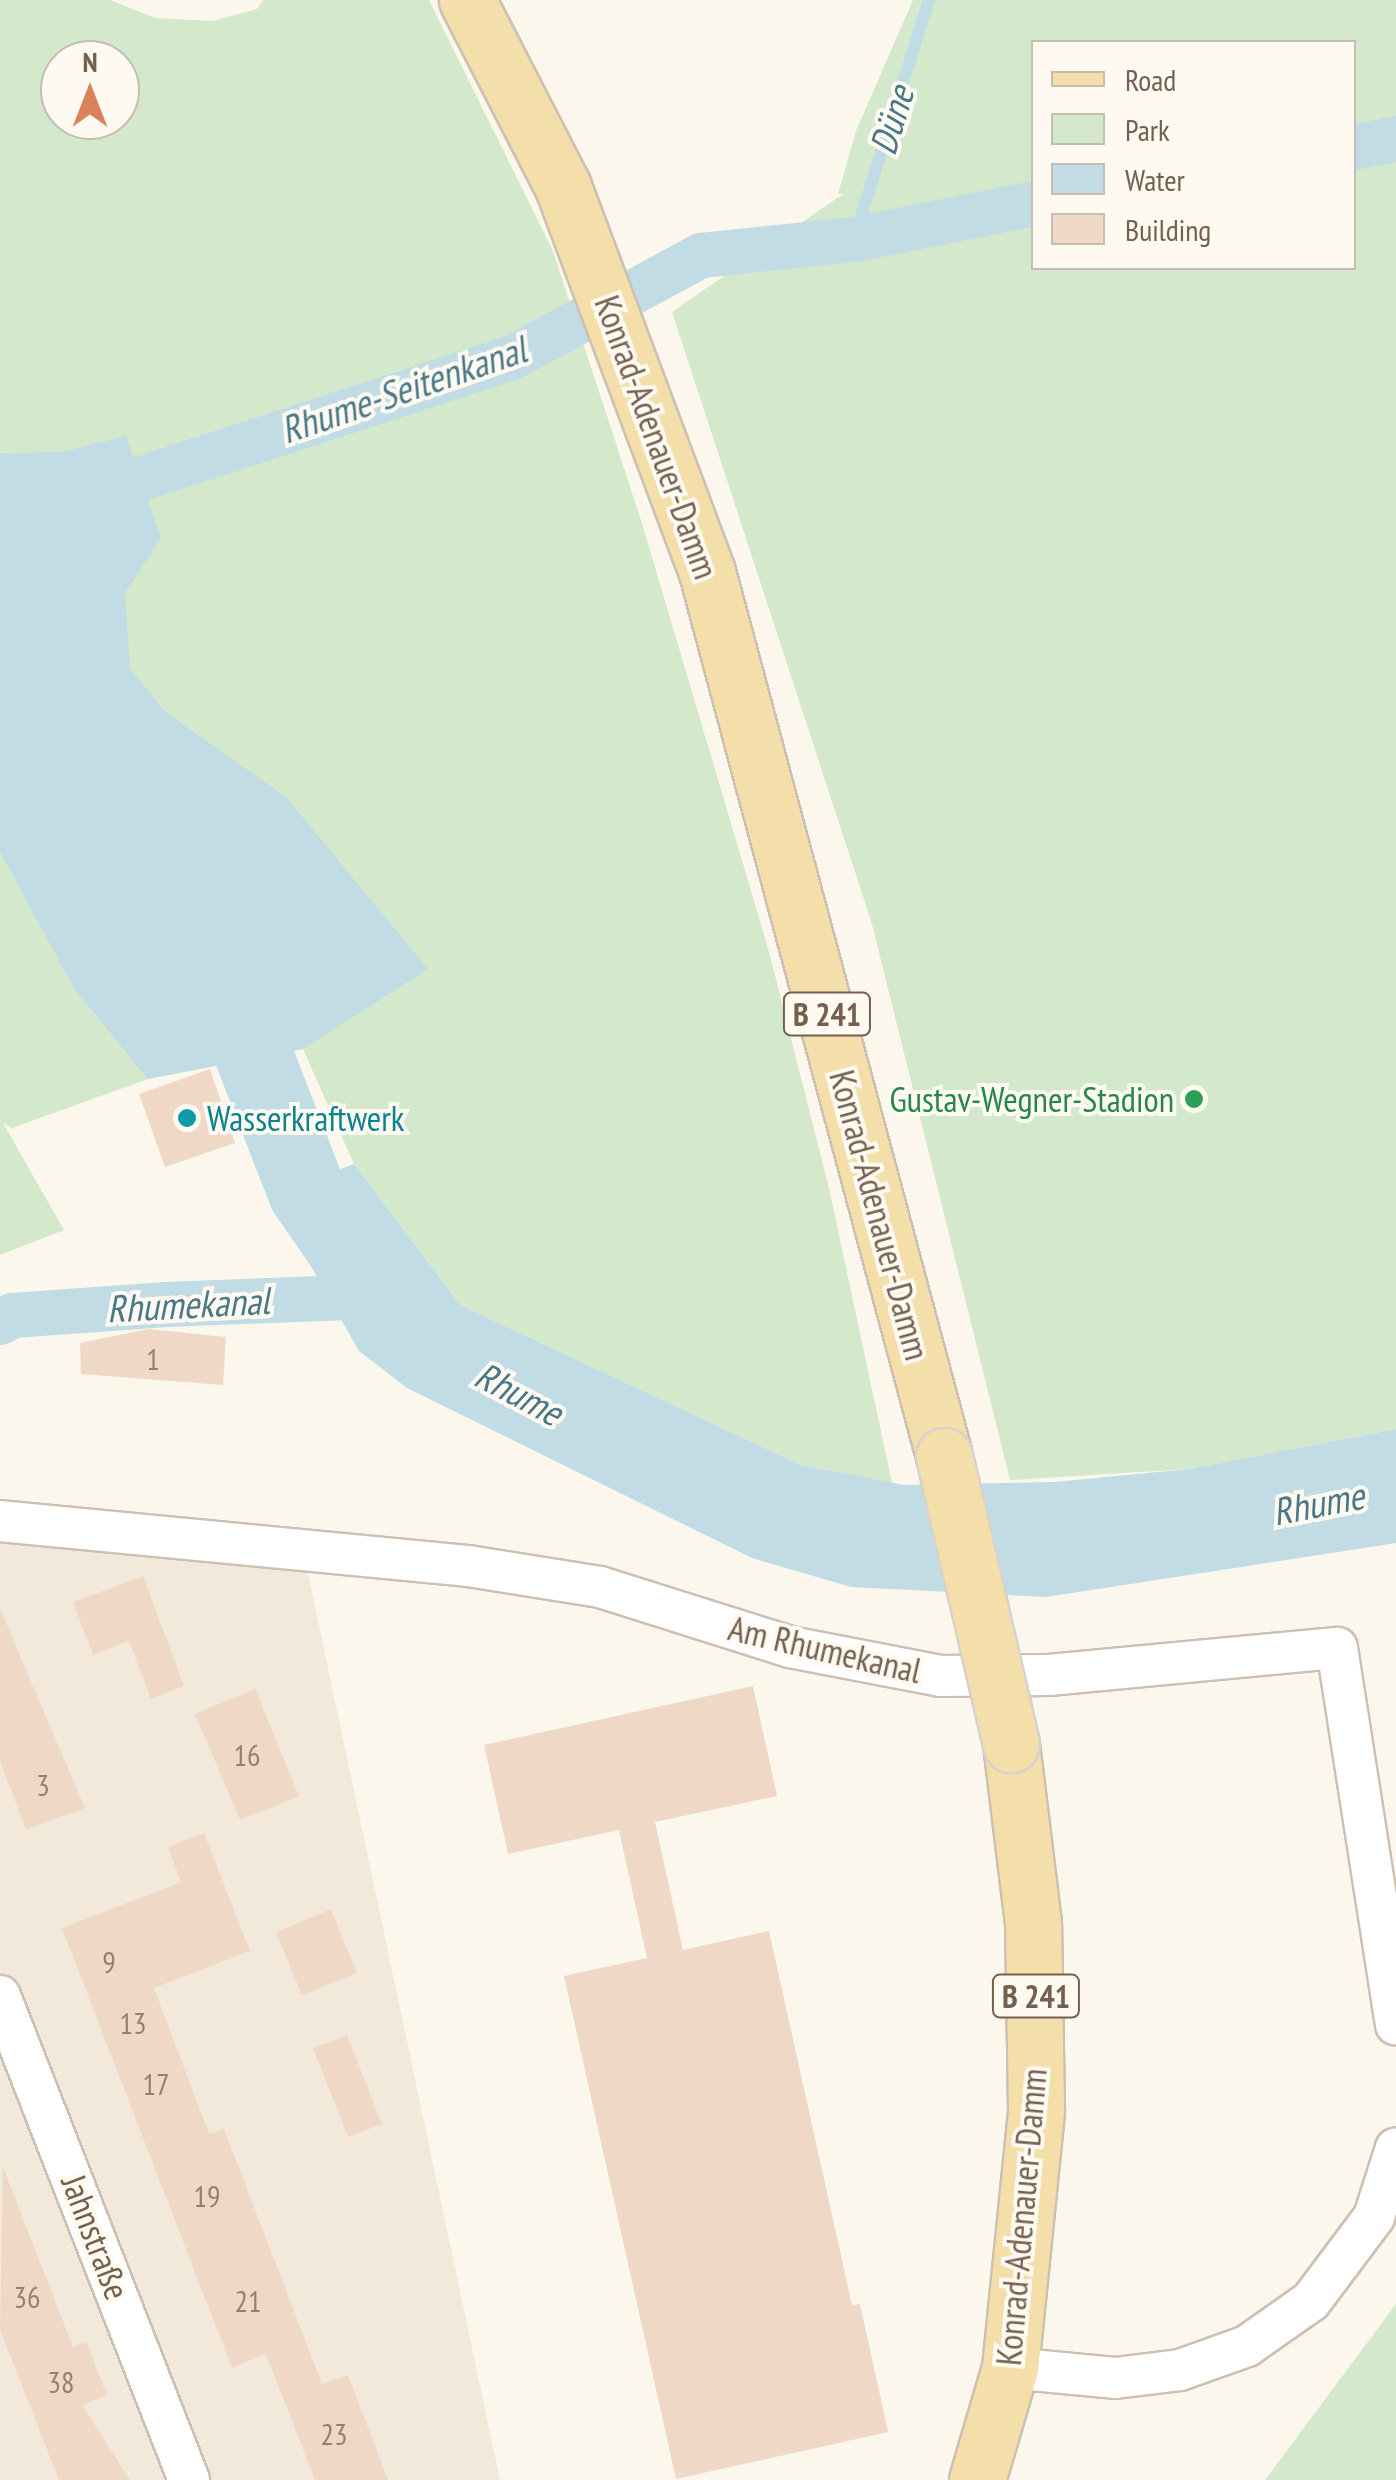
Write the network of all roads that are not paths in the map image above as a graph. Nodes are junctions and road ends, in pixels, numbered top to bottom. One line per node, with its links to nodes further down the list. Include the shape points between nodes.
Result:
1 (467, 0): 6 (main road, Konrad-Adenauer-Damm / B 241, bridge, via 564,187 707,572 944,1456 1010,1744 1033,1923 1036,2110)
2 (0, 1521): 4 (street, Am Rhumekanal, via 468,1566 600,1587 790,1647 940,1676 1050,1675 1337,1648)
3 (0, 1996): 7 (street, Jahnstraße)
4 (1396, 2024)
5 (1396, 2148): 6 (street, via 1374,2217 1311,2302 1246,2346 1180,2370 1115,2378)
6 (1010, 2368): 8 (main road, Konrad-Adenauer-Damm / B 241)
7 (189, 2480)
8 (977, 2480)

